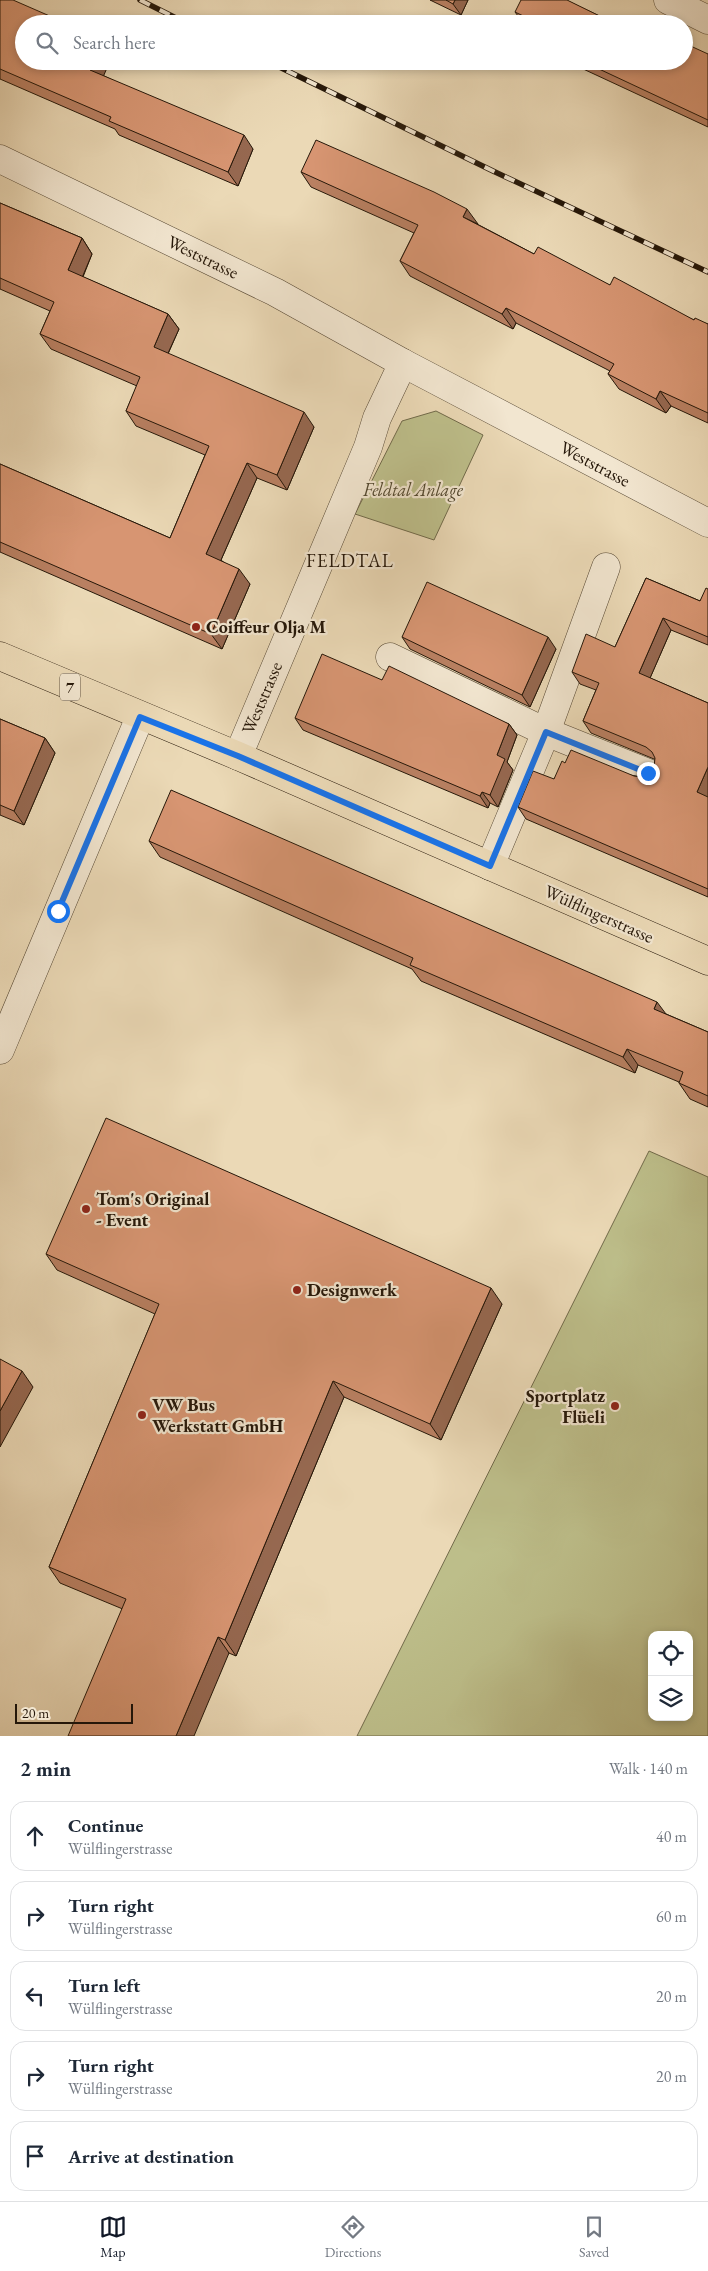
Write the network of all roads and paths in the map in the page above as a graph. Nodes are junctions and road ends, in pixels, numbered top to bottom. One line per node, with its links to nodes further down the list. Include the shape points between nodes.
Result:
1 (668, 0): 2 (street)
2 (708, 20)
3 (0, 159): 4 (street, Weststrasse, via 275,292)
4 (403, 363): 5 (street, Weststrasse); 11 (street, Weststrasse, via 377,418)
5 (708, 523)
6 (606, 567): 10 (street)
7 (0, 656): 9 (main road, Wülflingerstrasse / 7)
8 (390, 657): 10 (street)
9 (140, 717): 11 (main road, Wülflingerstrasse / 7); 15 (street)
10 (546, 732): 12 (street); 13 (street)
11 (238, 756): 13 (main road, Wülflingerstrasse / 7)
12 (648, 773)
13 (490, 866): 14 (main road, Wülflingerstrasse / 7)
14 (708, 961)
15 (0, 1050)

